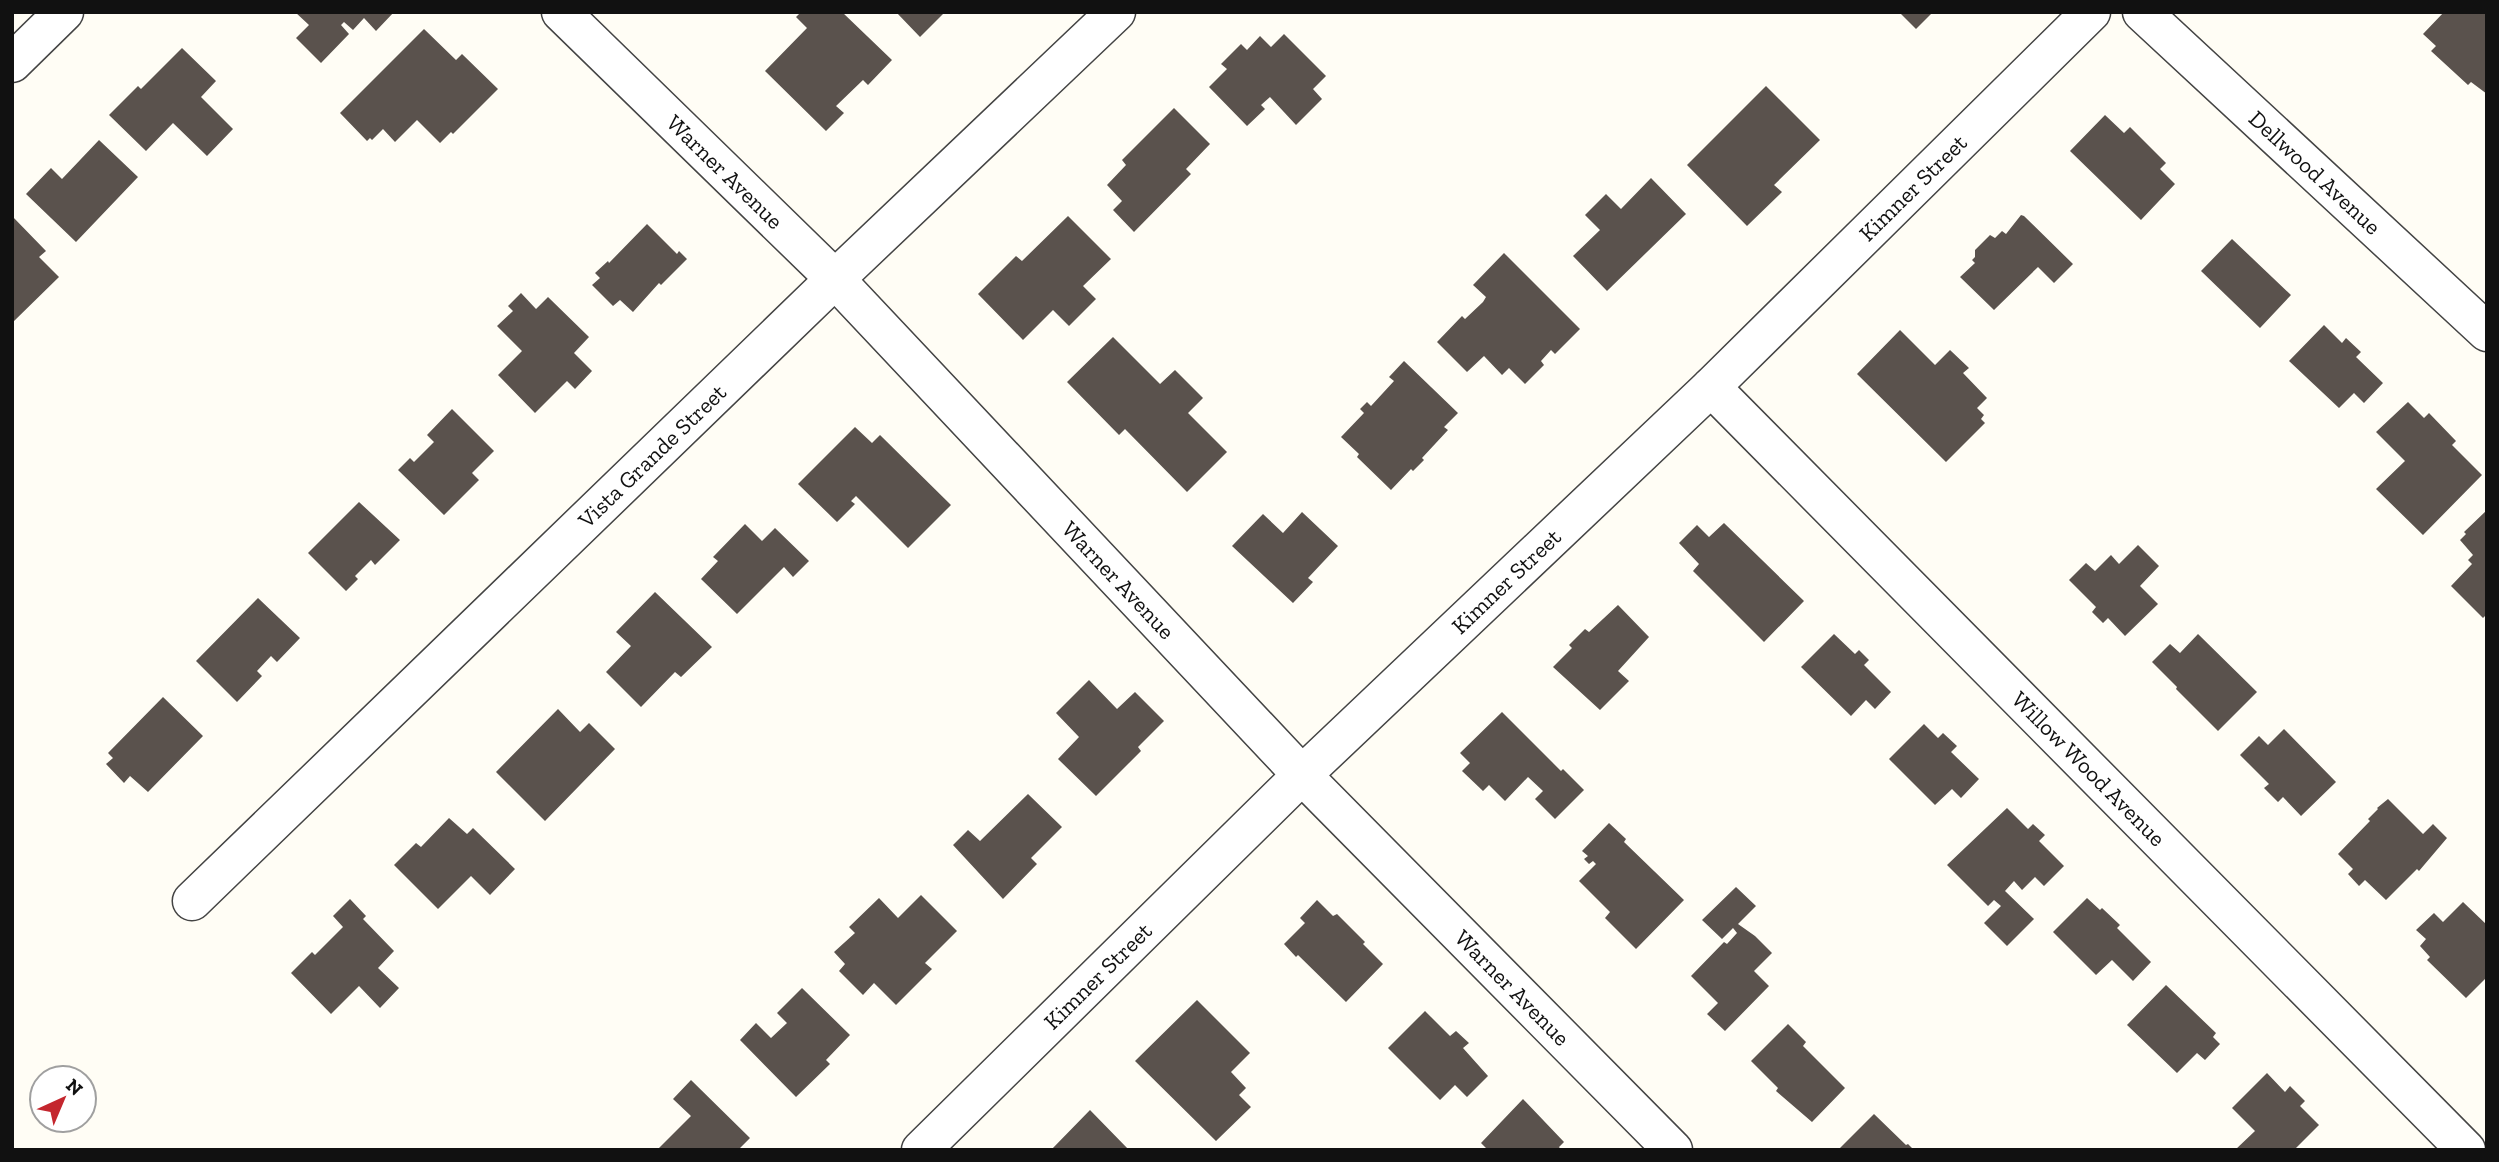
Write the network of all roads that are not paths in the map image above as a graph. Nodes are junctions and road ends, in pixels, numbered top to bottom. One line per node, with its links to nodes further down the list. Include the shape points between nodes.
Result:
1 (64, 12): 6 (street)
2 (561, 12): 7 (street, Warner Avenue)
3 (1116, 12): 7 (street, Vista Grande Street)
4 (2091, 12): 9 (street, Kimner Street)
5 (2142, 12): 8 (street, Dellwood Avenue)
6 (12, 63)
7 (835, 279): 10 (street, Warner Avenue); 11 (street, Vista Grande Street)
8 (2487, 332)
9 (1711, 387): 10 (street, Kimner Street); 14 (street, Willow Wood Avenue)
10 (1302, 775): 12 (street, Kimner Street); 13 (street, Warner Avenue)
11 (192, 901)
12 (921, 1150)
13 (1673, 1150)
14 (2466, 1150)

